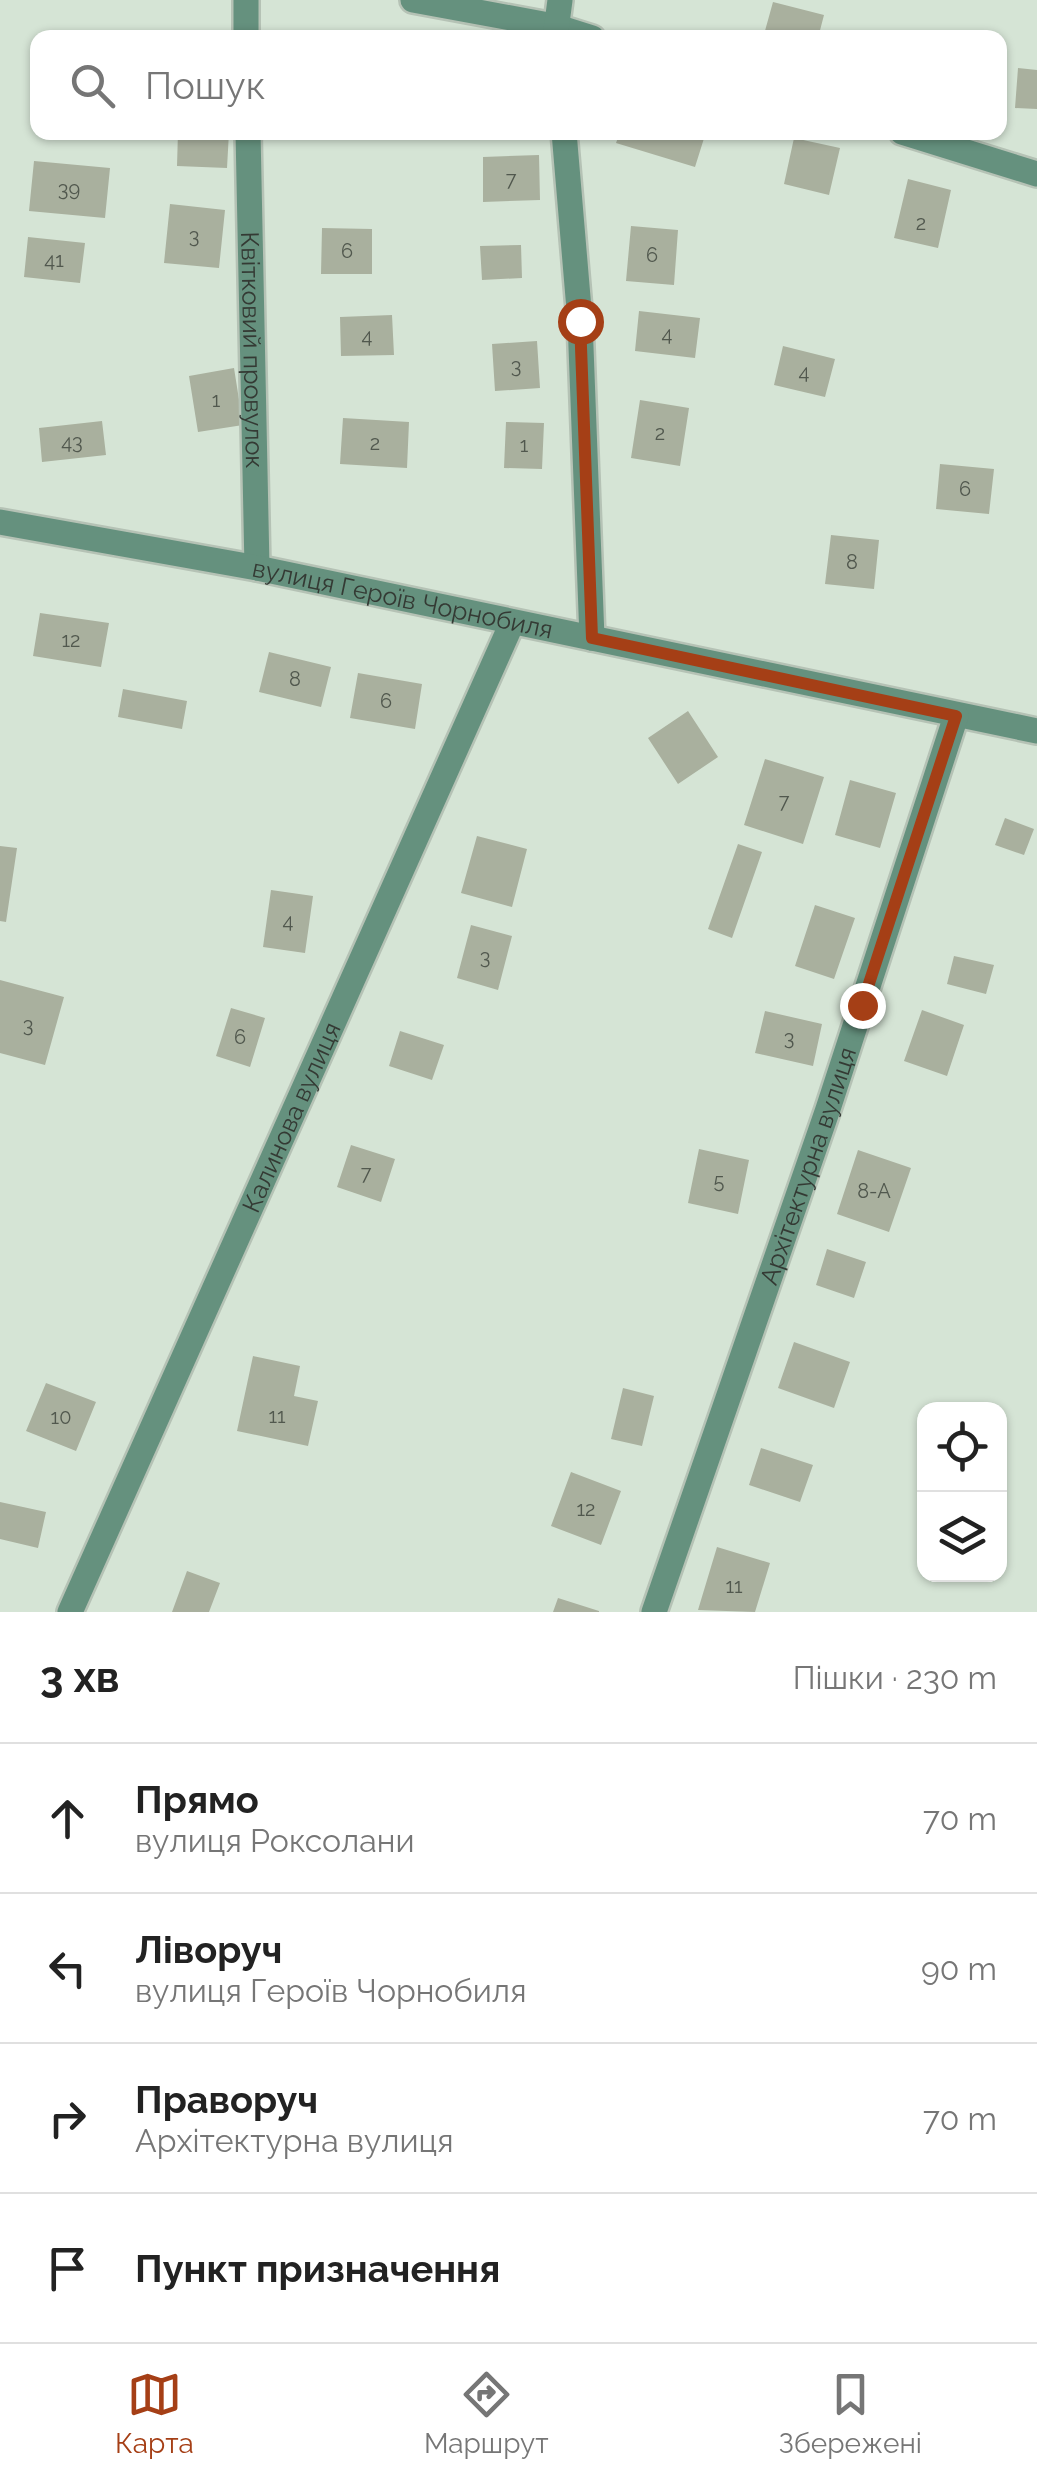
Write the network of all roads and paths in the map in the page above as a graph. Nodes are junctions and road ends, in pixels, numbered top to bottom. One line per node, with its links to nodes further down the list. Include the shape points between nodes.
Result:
1 (246, 0): 4 (street)
2 (413, 0): 5 (street)
3 (560, 0): 6 (street)
4 (246, 30)
5 (546, 30)
6 (555, 30)
7 (248, 140): 12 (street, Квітковий провулок)
8 (565, 140): 14 (street, via 580,321)
9 (928, 140): 10 (street)
10 (1037, 174)
11 (0, 522): 12 (street, вулиця Героїв Чорнобиля)
12 (258, 568): 13 (street, вулиця Героїв Чорнобиля)
13 (512, 623): 14 (street, вулиця Героїв Чорнобиля); 17 (street, Калинова вулиця)
14 (592, 638): 15 (street, вулиця Героїв Чорнобиля)
15 (956, 716): 16 (street, вулиця Героїв Чорнобиля); 18 (street, Архітектурна вулиця)
16 (1037, 730)
17 (70, 1612)
18 (654, 1612)

